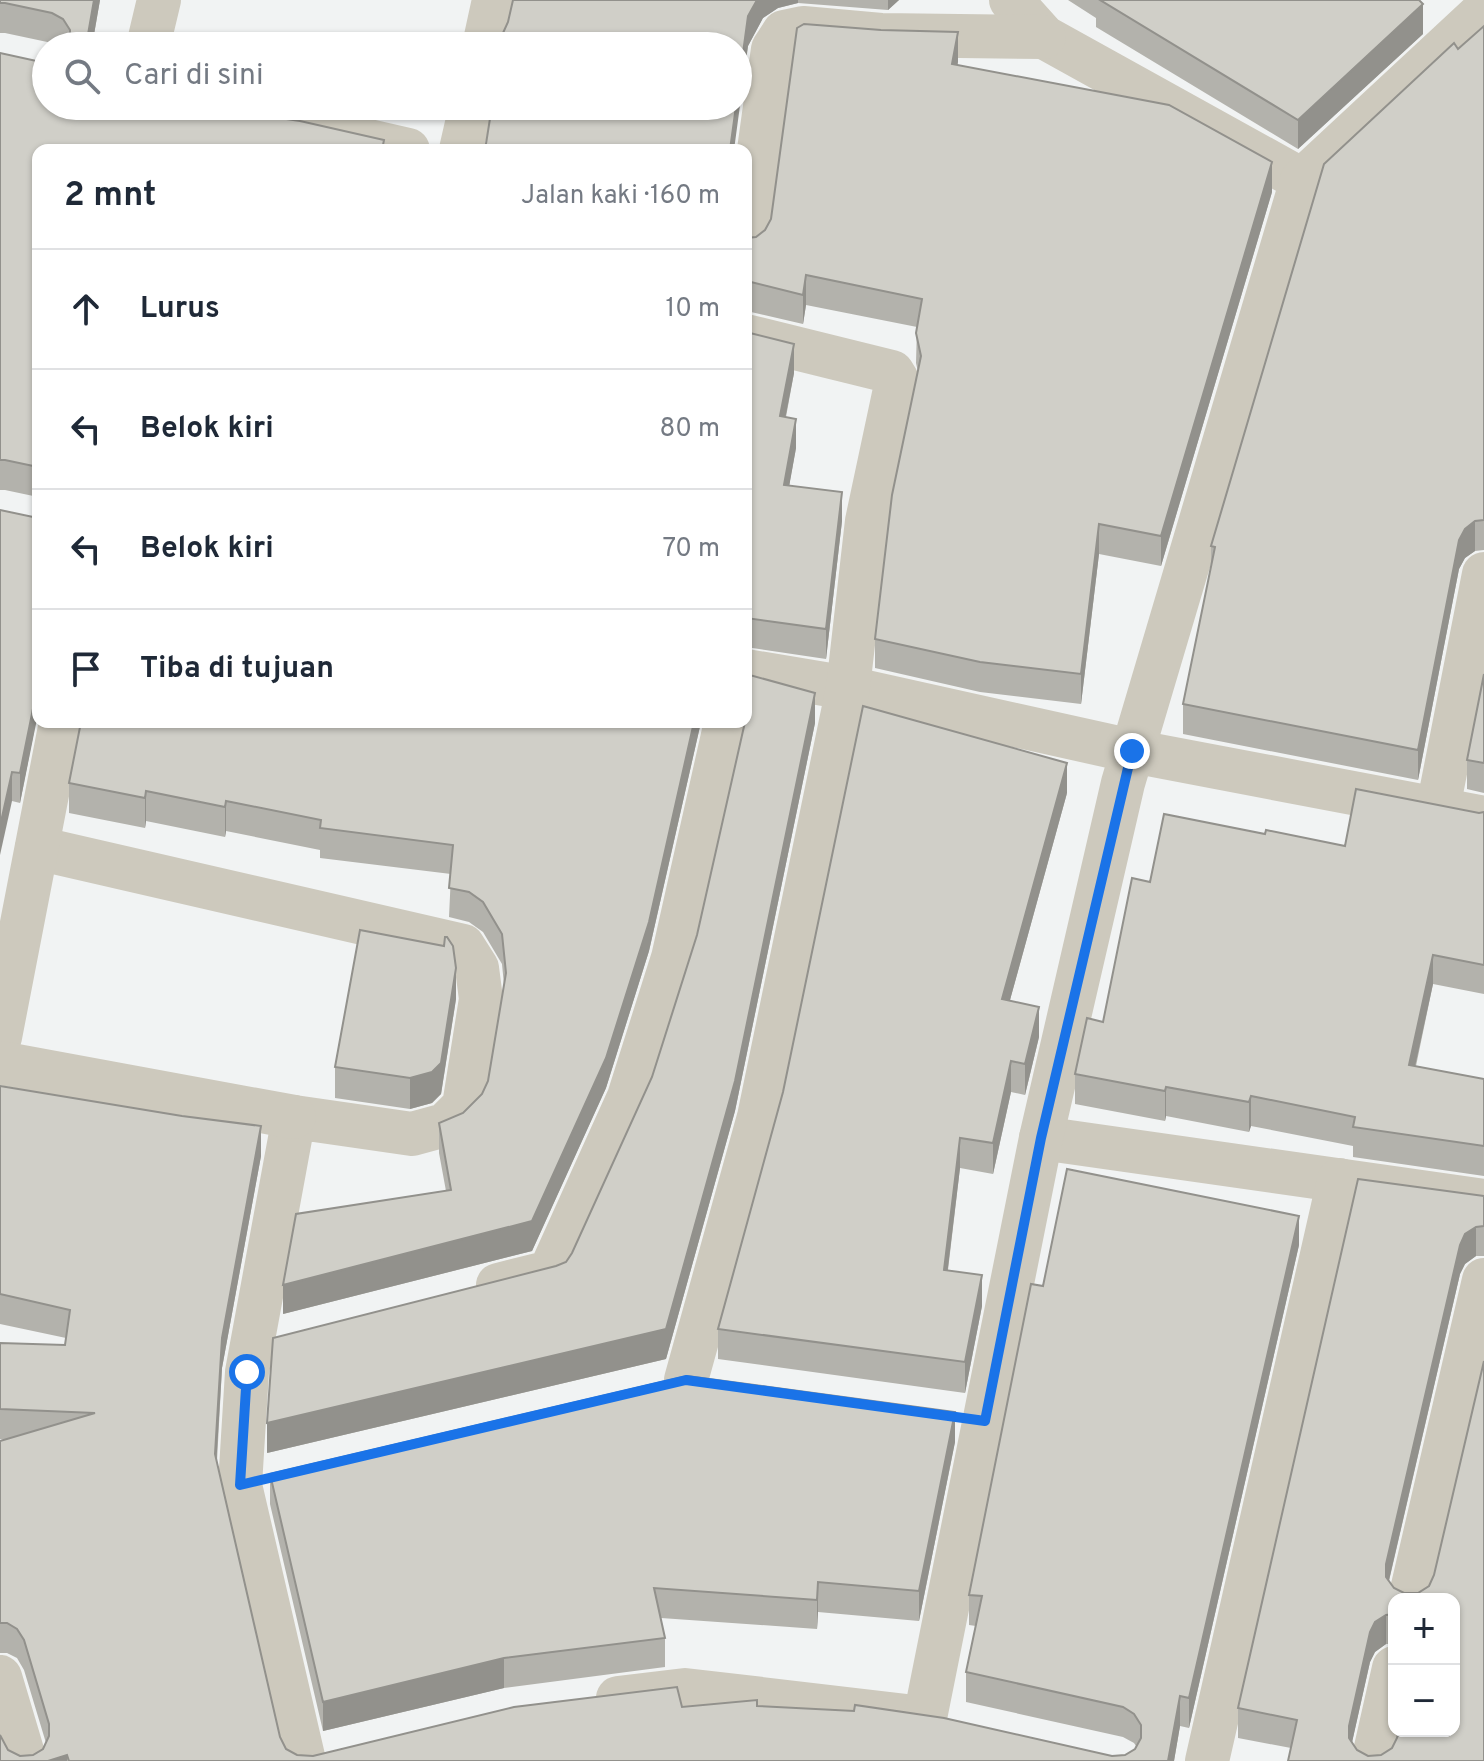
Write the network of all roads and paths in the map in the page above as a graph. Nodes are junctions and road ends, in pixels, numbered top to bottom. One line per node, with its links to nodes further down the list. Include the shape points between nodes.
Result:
1 (159, 0): 6 (street)
2 (494, 0): 7 (street)
3 (1011, 0): 8 (street)
4 (1484, 11): 13 (street)
5 (785, 16): 8 (street, via 803,28 881,35); 14 (street, via 773,49)
6 (151, 32)
7 (487, 32)
8 (1044, 37): 13 (street)
9 (276, 120): 11 (street)
10 (468, 120): 12 (street)
11 (382, 144)
12 (462, 144)
13 (1302, 180): 21 (street)
14 (752, 201)
15 (752, 337): 18 (street, via 896,376 867,521)
16 (1484, 574): 22 (street)
17 (752, 672): 18 (street)
18 (848, 688): 21 (street); 36 (street, via 759,1117 670,1383)
19 (60, 728): 24 (street)
20 (725, 728): 33 (street, via 673,958 629,1097 550,1272)
21 (1132, 751): 22 (street); 29 (street)
22 (1438, 808): 23 (street)
23 (1484, 818)
24 (37, 848): 25 (street); 28 (street, via 463,946 477,968 481,999 464,1106 445,1125 412,1134)
25 (5, 985): 26 (street)
26 (0, 1037)
27 (0, 1063): 28 (street)
28 (294, 1117): 35 (street)
29 (1041, 1138): 30 (street); 43 (street, via 969,1419)
30 (1339, 1180): 31 (street); 47 (street)
31 (1484, 1201)
32 (1484, 1280): 39 (street)
33 (461, 1294)
34 (297, 1336): 35 (street)
35 (252, 1348): 38 (street)
36 (733, 1386)
37 (286, 1474): 38 (street)
38 (240, 1485): 45 (street)
39 (1411, 1593)
40 (0, 1677): 46 (street)
41 (1388, 1695): 48 (street)
42 (583, 1702): 43 (street, via 685,1690)
43 (925, 1718): 44 (street)
44 (970, 1728)
45 (315, 1759)
46 (25, 1761)
47 (1207, 1761)
48 (1373, 1761)

